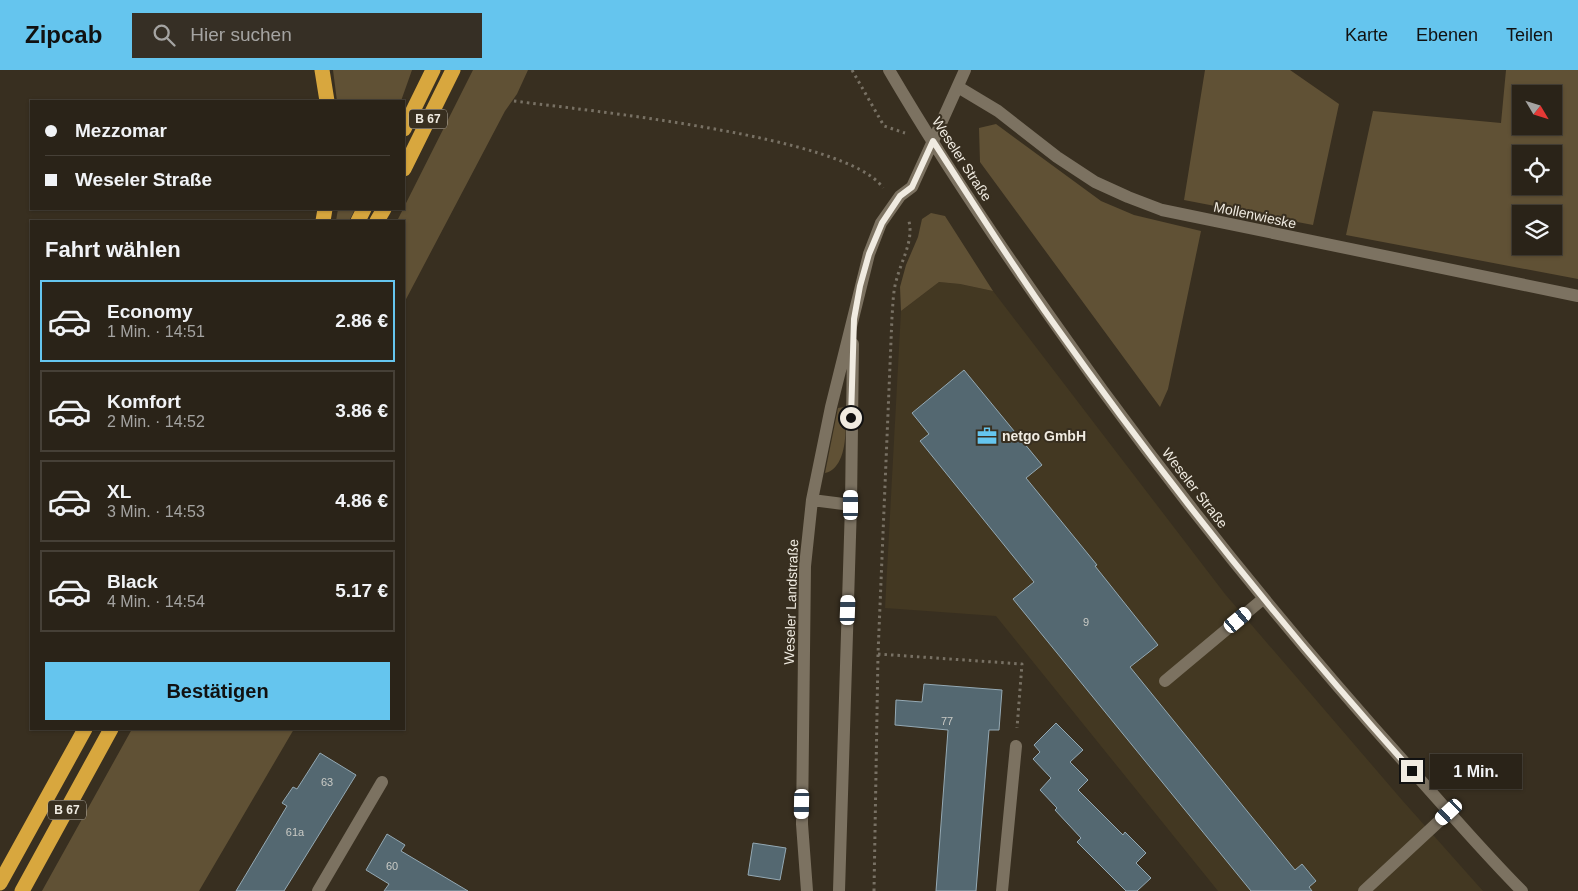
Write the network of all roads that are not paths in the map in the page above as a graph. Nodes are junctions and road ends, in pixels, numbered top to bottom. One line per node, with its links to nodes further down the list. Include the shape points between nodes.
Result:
1 (322, 70): 7 (highway)
2 (433, 70): 8 (highway, B 67)
3 (453, 70): 10 (highway, B 67)
4 (889, 70): 9 (street, Weseler Straße)
5 (965, 70): 6 (street, Weseler Landstraße)
6 (958, 87): 9 (street, Weseler Landstraße); 11 (street, Mollenwieske, via 998,111 1095,182 1162,210)
7 (327, 100)
8 (405, 127)
9 (933, 141): 12 (street, Weseler Landstraße, via 912,187 897,201 882,223 869,254); 15 (street, Weseler Straße, via 1051,320 1144,448)
10 (405, 166)
11 (1578, 296)
12 (854, 319): 13 (street, Weseler Landstraße, via 829,415); 14 (street, Weseler Landstraße)
13 (812, 500): 14 (street); 25 (street, Weseler Landstraße, via 805,566 802,824)
14 (851, 505): 26 (street, Weseler Landstraße)
15 (1263, 599): 16 (street); 21 (street, Weseler Straße)
16 (1165, 681)
17 (84, 730): 22 (highway, B 67)
18 (110, 730): 23 (highway, B 67)
19 (1016, 746): 27 (street)
20 (382, 782): 24 (street)
21 (1449, 812): 28 (street); 29 (street, Weseler Straße)
22 (0, 883)
23 (22, 891)
24 (318, 891)
25 (806, 891)
26 (839, 891)
27 (1002, 891)
28 (1364, 891)
29 (1522, 891)

